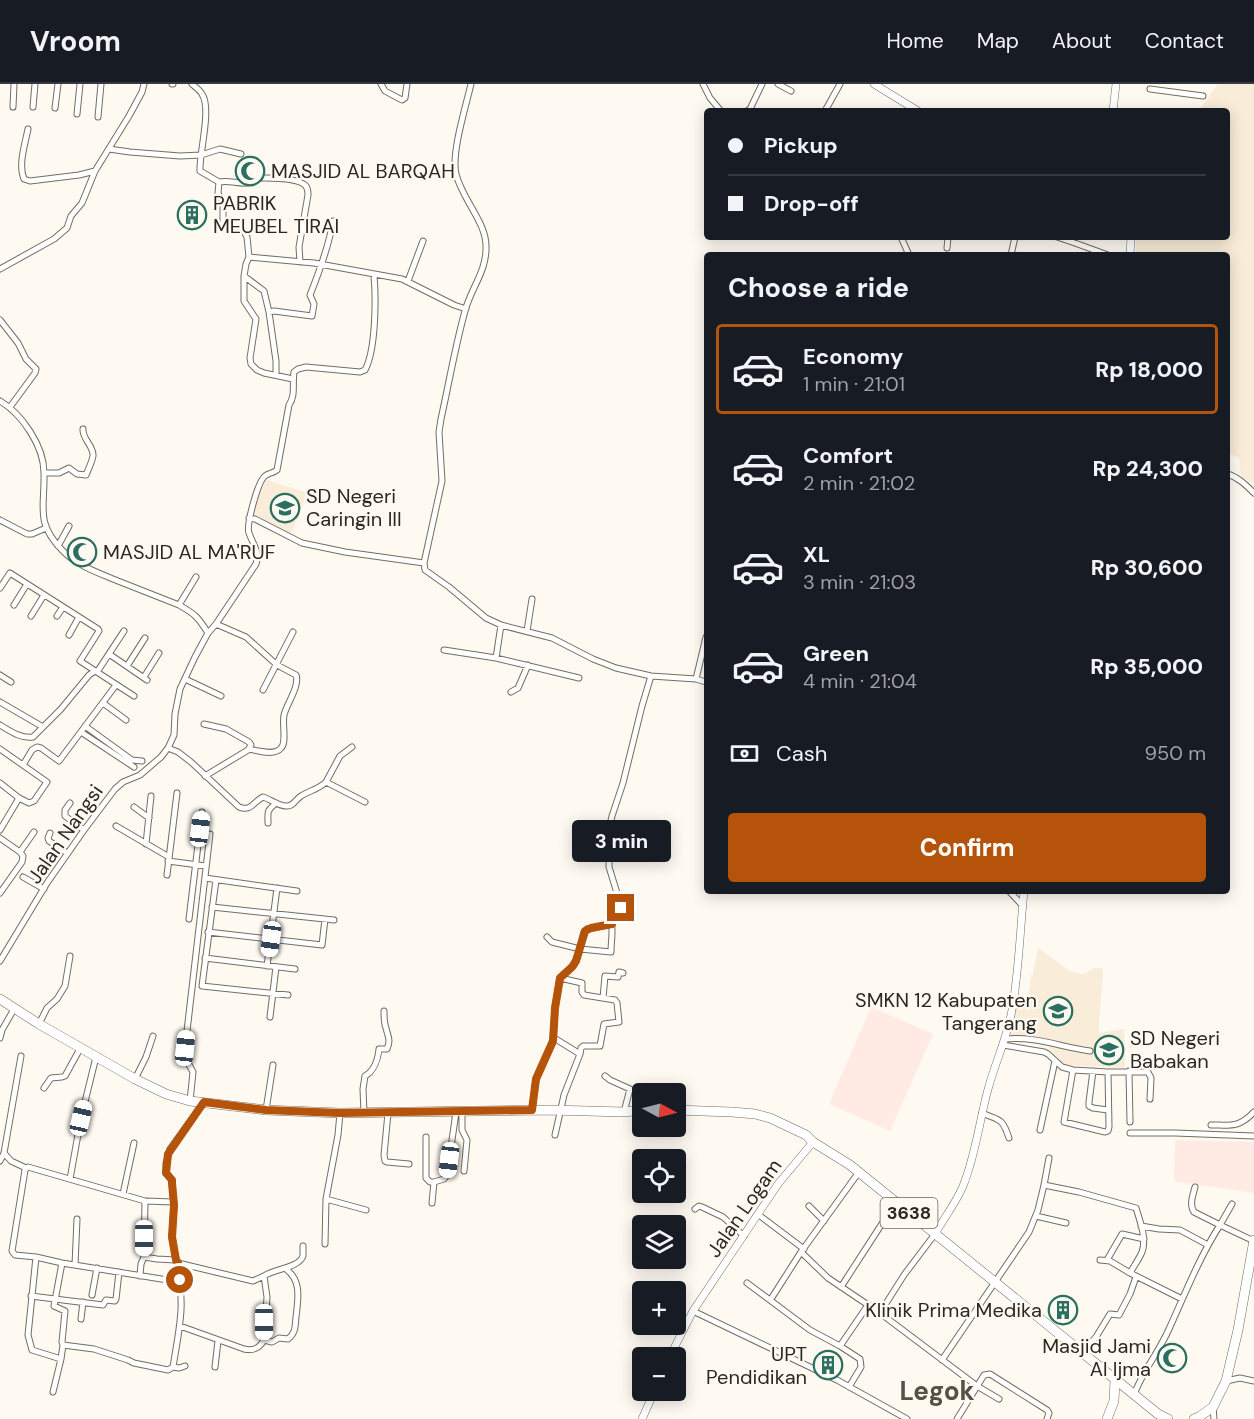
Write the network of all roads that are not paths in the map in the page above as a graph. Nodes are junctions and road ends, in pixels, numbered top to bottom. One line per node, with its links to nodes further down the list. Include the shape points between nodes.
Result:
1 (14, 84): 22 (street)
2 (35, 84): 23 (street)
3 (58, 84): 24 (street)
4 (80, 84): 30 (street)
5 (101, 84): 31 (street)
6 (144, 84): 33 (street)
7 (192, 84): 34 (street, via 204,100 206,120)
8 (381, 84): 9 (street, via 385,91 403,100)
9 (407, 84)
10 (471, 84): 51 (street, via 454,165 486,246 484,266)
11 (703, 84): 25 (street)
12 (762, 84): 26 (street)
13 (778, 84): 19 (street)
14 (840, 84): 27 (street)
15 (874, 84): 28 (street)
16 (1116, 84): 29 (street)
17 (1179, 84): 20 (street)
18 (1149, 89): 20 (street)
19 (791, 91)
20 (1178, 93): 21 (street)
21 (1203, 96)
22 (12, 107)
23 (33, 107)
24 (55, 108)
25 (718, 108)
26 (750, 108)
27 (827, 108)
28 (911, 108)
29 (1113, 108)
30 (77, 114)
31 (98, 117)
32 (28, 129): 36 (street, via 23,153 24,179)
33 (109, 149): 34 (street, via 180,156); 36 (street)
34 (201, 154): 35 (street, via 220,149); 37 (street, via 200,171)
35 (241, 154)
36 (95, 171): 47 (street, via 68,228)
37 (219, 182): 44 (street, via 223,223 245,232); 45 (street, via 284,178 305,185 308,195)
38 (333, 220): 46 (street)
39 (948, 240): 42 (street)
40 (1072, 240): 43 (street)
41 (423, 241): 50 (street)
42 (947, 248)
43 (1095, 252)
44 (249, 257): 45 (street); 49 (street)
45 (300, 262): 46 (street)
46 (322, 265): 48 (street); 52 (street, via 310,294 314,304 312,316)
47 (0, 269)
48 (374, 275): 50 (street); 55 (street, via 371,354 365,370 304,367 294,372)
49 (244, 276): 52 (street, via 264,291); 54 (street, via 244,301 256,319 250,358 257,370)
50 (408, 281): 51 (street)
51 (466, 309): 67 (street, via 441,419 442,482)
52 (269, 312): 54 (street)
53 (0, 320): 57 (street, via 36,369)
54 (276, 375): 55 (street)
55 (293, 379): 62 (street, via 278,470 261,481)
56 (0, 401): 57 (street)
57 (10, 407): 59 (street, via 39,447)
58 (83, 429): 59 (street, via 93,456 86,475 69,468)
59 (45, 473): 65 (street)
60 (1230, 474): 61 (street)
61 (1254, 493)
62 (249, 518): 67 (street, via 302,543); 79 (street, Jalan Nangsi, via 249,533 258,559)
63 (0, 520): 65 (street, via 27,534)
64 (69, 526): 66 (street)
65 (45, 528): 66 (street)
66 (58, 546): 74 (street, via 85,568)
67 (424, 563): 80 (street, via 425,570 486,618)
68 (196, 577): 74 (street)
69 (27, 584): 70 (street, via 10,573); 71 (street); 73 (street)
70 (0, 588)
71 (44, 595): 75 (street); 76 (street)
72 (532, 599): 82 (street)
73 (14, 605)
74 (179, 605): 84 (street, via 197,617)
75 (63, 607): 77 (street); 78 (street)
76 (31, 616)
77 (57, 616)
78 (79, 618): 85 (street); 95 (street, via 99,630 80,661)
79 (216, 624): 84 (street, Jalan Nangsi); 92 (street, via 246,637)
80 (501, 625): 82 (street); 91 (street)
81 (124, 631): 90 (street)
82 (527, 631): 97 (street, via 616,668)
83 (293, 632): 92 (street)
84 (208, 633): 99 (street, Jalan Nangsi)
85 (69, 635)
86 (145, 638): 94 (street)
87 (704, 646): 100 (street)
88 (444, 650): 91 (street)
89 (159, 653): 94 (street, via 146,679)
90 (109, 654): 94 (street); 95 (street)
91 (496, 658): 93 (street)
92 (277, 665): 104 (street); 118 (street, via 298,679 284,716 284,744 276,752)
93 (528, 665): 98 (street); 105 (street, via 518,688)
94 (126, 666)
95 (96, 671): 103 (street); 113 (street)
96 (0, 675): 102 (street)
97 (651, 676): 100 (street); 165 (street, via 610,825 609,867 621,906 612,915)
98 (579, 678)
99 (185, 679): 107 (street); 116 (street, Jalan Nangsi)
100 (696, 679): 101 (street)
101 (704, 681)
102 (11, 682)
103 (116, 685): 106 (street); 109 (street)
104 (262, 690)
105 (511, 693)
106 (134, 696)
107 (221, 696)
108 (0, 702): 113 (street)
109 (103, 703): 110 (street); 114 (street)
110 (126, 720)
111 (204, 724): 118 (street, via 240,736 249,742)
112 (0, 725): 113 (street, via 29,738)
113 (43, 727)
114 (83, 729): 119 (street, via 132,759); 120 (street, via 59,761 37,747); 121 (street)
115 (352, 747): 123 (street, via 340,756)
116 (168, 748): 122 (street); 138 (street, Jalan Nangsi, via 144,772 119,785)
117 (0, 749): 120 (street)
118 (249, 749): 122 (street)
119 (142, 761)
120 (23, 765): 127 (street, via 47,782 32,802)
121 (134, 767)
122 (206, 776): 130 (street, via 242,808 248,809 263,797)
123 (326, 782): 128 (street); 130 (street, via 289,807)
124 (0, 783): 127 (street)
125 (177, 793): 146 (street)
126 (151, 796): 133 (street)
127 (19, 798): 134 (street)
128 (365, 802)
129 (70, 803): 138 (street, via 65,816)
130 (276, 803): 135 (street, via 268,810)
131 (134, 807): 133 (street)
132 (202, 812): 147 (street)
133 (149, 818): 143 (street)
134 (2, 823): 137 (street)
135 (268, 823)
136 (116, 826): 143 (street)
137 (0, 830)
138 (84, 830): 145 (street, Jalan Nangsi)
139 (34, 832): 144 (street)
140 (50, 832): 145 (street, via 49,841)
141 (210, 834): 148 (street)
142 (0, 839): 144 (street)
143 (146, 844): 146 (street)
144 (20, 852): 156 (street, via 22,862)
145 (67, 853): 154 (street, Jalan Nangsi)
146 (169, 859): 147 (street); 149 (street)
147 (196, 864): 148 (street); 162 (street)
148 (206, 866): 151 (street)
149 (167, 875)
150 (23, 877): 154 (street)
151 (205, 878): 152 (street); 205 (street, via 185,1048 193,1072)
152 (216, 880): 153 (street); 160 (street)
153 (277, 888): 155 (street); 161 (street)
154 (44, 889): 172 (street, Jalan Nangsi)
155 (297, 891)
156 (0, 892)
157 (1012, 894): 159 (street)
158 (1024, 894): 159 (street)
159 (1022, 905): 189 (street, via 1012,1010)
160 (212, 908): 161 (street); 166 (street)
161 (274, 914): 163 (street); 168 (street)
162 (189, 919)
163 (325, 919): 164 (street); 168 (street, via 322,945)
164 (334, 920)
165 (612, 924): 169 (street, via 587,929); 169 (street, via 611,952)
166 (208, 932): 168 (street); 171 (street)
167 (547, 937): 169 (street)
168 (271, 939): 173 (street)
169 (580, 949): 177 (street, via 574,965)
170 (70, 956): 185 (street, via 65,986)
171 (205, 958): 173 (street); 178 (street, via 202,986)
172 (0, 962)
173 (267, 966): 174 (street)
174 (276, 967): 175 (street); 178 (street)
175 (294, 969)
176 (623, 973): 180 (street, via 619,972 618,977 605,976)
177 (560, 978): 180 (street, via 582,983 584,995); 188 (street)
178 (273, 993): 179 (street); 184 (street)
179 (288, 995)
180 (603, 998): 192 (street, via 616,1000 619,1022 604,1024 600,1046 583,1046)
181 (0, 999): 182 (main road)
182 (14, 1009): 185 (main road); 187 (street)
183 (384, 1011): 217 (street, via 389,1043 387,1049 380,1049 373,1068 365,1076)
184 (270, 1017)
185 (39, 1024): 190 (main road)
186 (153, 1036): 202 (street)
187 (0, 1038)
188 (554, 1038): 192 (street); 208 (street, via 536,1079)
189 (1004, 1042): 191 (street, via 1024,1038); 195 (street, via 1044,1052); 219 (street)
190 (81, 1047): 194 (main road); 203 (street, via 65,1076 51,1078)
191 (1090, 1051)
192 (580, 1054): 209 (street)
193 (21, 1056): 230 (street)
194 (96, 1057): 202 (main road); 237 (street)
195 (1055, 1061): 197 (street); 222 (street)
196 (273, 1065): 207 (street)
197 (1073, 1070): 198 (street); 211 (street, via 1064,1122 1107,1131)
198 (1093, 1071): 200 (street); 211 (street, via 1089,1106)
199 (1129, 1071): 200 (street); 204 (street, via 1150,1074); 220 (street)
200 (1108, 1072): 211 (street)
201 (605, 1076): 214 (street, via 630,1089)
202 (135, 1079): 205 (main road)
203 (44, 1088)
204 (1150, 1099)
205 (190, 1101): 206 (main road)
206 (204, 1102): 207 (main road); 244 (street, via 168,1154 166,1173 172,1180)
207 (266, 1110): 216 (main road)
208 (532, 1110): 209 (main road); 213 (main road)
209 (560, 1110): 214 (main road); 224 (street)
210 (686, 1110): 228 (main road, 3638, via 755,1114 799,1131)
211 (1108, 1110)
212 (632, 1111): 214 (main road)
213 (459, 1112): 218 (main road); 235 (street, via 467,1143); 238 (street, via 447,1176)
214 (624, 1112)
215 (1254, 1112): 221 (street, via 1238,1125)
216 (340, 1113): 217 (main road); 242 (street)
217 (364, 1113): 218 (main road)
218 (388, 1113): 233 (street, via 385,1161)
219 (982, 1113): 227 (street, via 1005,1125); 258 (street, via 963,1185)
220 (1130, 1122)
221 (1211, 1125)
222 (1040, 1130)
223 (1130, 1133): 225 (street)
224 (555, 1135)
225 (1254, 1136)
226 (426, 1137): 238 (street, via 426,1178)
227 (1009, 1138)
228 (813, 1142): 236 (main road, 3638); 251 (street, Jalan Logam, via 778,1184)
229 (134, 1143): 241 (street)
230 (4, 1153): 232 (street); 234 (street)
231 (1049, 1158): 239 (street)
232 (0, 1161)
233 (409, 1164)
234 (26, 1168): 237 (street); 266 (street, via 12,1253)
235 (464, 1172)
236 (859, 1172): 245 (main road, 3638); 254 (street)
237 (70, 1179): 241 (street)
238 (434, 1182): 246 (street)
239 (1044, 1185): 252 (street); 257 (street, via 1136,1209)
240 (1195, 1187): 256 (street, via 1192,1209)
241 (123, 1194): 243 (street)
242 (326, 1199): 250 (street); 262 (street)
243 (145, 1201): 244 (street); 267 (street)
244 (173, 1202): 270 (street, via 172,1237)
245 (896, 1202): 258 (main road, 3638); 283 (street)
246 (432, 1203)
247 (1232, 1204): 256 (street)
248 (809, 1206): 254 (street)
249 (696, 1209): 259 (street, via 699,1206 723,1217)
250 (366, 1210)
251 (759, 1215): 259 (street, Jalan Logam); 265 (street)
252 (1036, 1216): 255 (street); 281 (street)
253 (78, 1220): 272 (street)
254 (824, 1221): 265 (street)
255 (1065, 1223)
256 (1220, 1225): 261 (street); 263 (street)
257 (1141, 1226): 260 (street); 263 (street, via 1180,1230)
258 (935, 1234): 281 (main road, 3638); 292 (street)
259 (744, 1236): 291 (street, Jalan Logam)
260 (1144, 1239): 269 (street, via 1122,1234); 276 (street)
261 (1254, 1241): 279 (main road)
262 (325, 1244)
263 (1208, 1245): 288 (street)
264 (303, 1246): 274 (street, via 302,1258)
265 (802, 1251): 283 (street); 287 (street)
266 (36, 1257): 271 (street); 285 (street)
267 (144, 1257): 270 (street); 277 (street)
268 (1100, 1260): 269 (street)
269 (1107, 1260): 276 (street)
270 (177, 1261): 278 (street, via 253,1281); 280 (street)
271 (62, 1263): 272 (street); 286 (street)
272 (75, 1265): 273 (street)
273 (97, 1268): 275 (street); 284 (street)
274 (286, 1269): 278 (street); 295 (street, via 294,1276 299,1293 294,1332 288,1339)
275 (119, 1272): 277 (street); 289 (street, via 115,1301 106,1300 103,1305)
276 (1133, 1275): 288 (street); 300 (street, via 1130,1294 1119,1315 1110,1314)
277 (140, 1276): 280 (street)
278 (264, 1276): 295 (street)
279 (1251, 1279): 307 (main road)
280 (180, 1282): 294 (street)
281 (994, 1282): 300 (main road, 3638); 302 (street)
282 (747, 1283): 287 (street)
283 (841, 1287): 290 (street)
284 (92, 1295)
285 (32, 1296): 286 (street); 301 (street, via 28,1335 32,1350)
286 (55, 1299): 289 (street); 297 (street, via 54,1306 66,1311)
287 (771, 1299): 298 (street, via 810,1330)
288 (1182, 1299): 313 (street)
289 (83, 1302): 293 (street)
290 (868, 1305): 292 (street); 298 (street)
291 (693, 1311): 299 (street, Jalan Logam); 310 (street)
292 (880, 1313): 302 (street)
293 (81, 1318)
294 (180, 1326): 296 (street); 304 (street)
295 (264, 1340): 296 (street, via 254,1350)
296 (218, 1341): 305 (street)
297 (63, 1345): 301 (street); 304 (street, via 94,1349 168,1370)
298 (840, 1346): 310 (street, via 862,1363)
299 (675, 1347)
300 (1082, 1353): 306 (main road, 3638)
301 (62, 1359): 312 (street)
302 (942, 1359): 309 (street)
303 (185, 1366): 304 (street)
304 (173, 1367)
305 (214, 1367)
306 (1115, 1380): 311 (main road, 3638); 316 (main road)
307 (1226, 1381): 308 (street); 317 (main road)
308 (1254, 1381)
309 (978, 1386): 314 (street); 320 (street); 321 (street, via 984,1375 990,1374 1047,1410)
310 (849, 1387): 318 (street)
311 (1126, 1388): 313 (main road, 3638); 316 (main road)
312 (53, 1392)
313 (1134, 1395): 323 (main road, 3638)
314 (999, 1399)
315 (650, 1401): 319 (street)
316 (1114, 1401): 322 (main road)
317 (1213, 1407): 324 (main road); 325 (street)
318 (903, 1418)
319 (642, 1419)
320 (957, 1419)
321 (1047, 1419)
322 (1107, 1419)
323 (1168, 1419)
324 (1194, 1419)
325 (1214, 1419)

